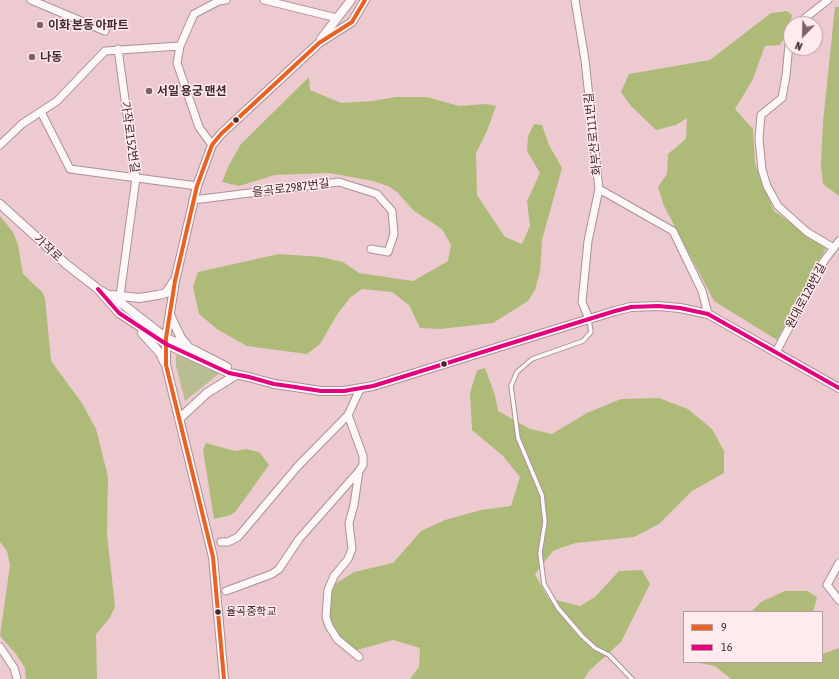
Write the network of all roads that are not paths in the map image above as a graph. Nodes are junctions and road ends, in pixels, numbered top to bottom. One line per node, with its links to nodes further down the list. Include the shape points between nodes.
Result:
1 (31, 0): 10 (street)
2 (226, 0): 12 (street, via 194,14)
3 (264, 0): 9 (street)
4 (351, 0): 9 (street)
5 (365, 0): 11 (street, via 352,22)
6 (575, 0): 20 (street, 화부산로111번길, via 585,60)
7 (828, 0): 8 (street)
8 (808, 16)
9 (337, 18): 11 (street)
10 (105, 31)
11 (318, 43): 17 (street)
12 (180, 46): 13 (street); 17 (street, via 177,63 199,126)
13 (118, 49): 15 (street, via 105,51 57,101); 18 (street, 가작로152번길)
14 (788, 56): 24 (street, via 782,98 761,115 759,139 762,170 778,206 807,232)
15 (41, 112): 16 (street, via 22,124); 18 (street, via 70,169)
16 (0, 145)
17 (212, 145): 19 (street)
18 (136, 178): 19 (street); 29 (street, 가작로152번길)
19 (197, 186): 21 (street)
20 (599, 189): 32 (street, 화부산로111번길, via 673,231 702,291); 33 (street, via 588,240 582,302)
21 (193, 200): 25 (street, 율곡로2987번길, via 339,182 376,194 392,211 394,234 388,252); 26 (street)
22 (0, 204): 27 (street, 가작로, via 66,264)
23 (839, 241): 24 (street, 원대로128번길)
24 (834, 248): 36 (street, 원대로128번길)
25 (370, 249)
26 (175, 281): 29 (street, via 166,293 139,298); 31 (street)
27 (98, 289): 28 (street, 가작로); 30 (street, 가작로)
28 (107, 294): 29 (street); 34 (street, 가작로)
29 (120, 296)
30 (119, 313): 34 (street, 가작로); 37 (street, via 147,337)
31 (170, 314): 34 (street); 35 (street)
32 (708, 314): 33 (street, 가작로, via 658,306 631,307); 36 (street, 가작로)
33 (589, 319): 41 (street, 가작로, via 399,380); 53 (lane, via 591,332 583,341 532,359 517,372 511,386 518,438 542,495 546,522 540,553 544,584 558,608 582,636 595,648 609,655)
34 (166, 341): 35 (street, 가작로); 37 (street); 38 (street, 가작로)
35 (188, 347): 39 (street, 가작로)
36 (776, 352): 40 (street, 가작로)
37 (166, 365): 43 (street)
38 (237, 375): 39 (street, 가작로); 43 (street, via 207,393)
39 (249, 377): 41 (street, 가작로, via 274,384 321,391)
40 (839, 388)
41 (360, 389): 42 (street)
42 (348, 415): 44 (street, via 363,456 363,465); 45 (street, via 298,466 238,537)
43 (179, 419): 52 (street, via 214,557)
44 (359, 471): 47 (street, via 299,539 279,568 272,574); 50 (street, via 349,523 352,550 331,583 325,606 329,626 337,639)
45 (221, 542)
46 (839, 563): 48 (street, via 827,585)
47 (226, 590)
48 (839, 600)
49 (0, 647): 51 (street, via 14,668)
50 (359, 657)
51 (17, 679)
52 (224, 679)
53 (632, 679)

